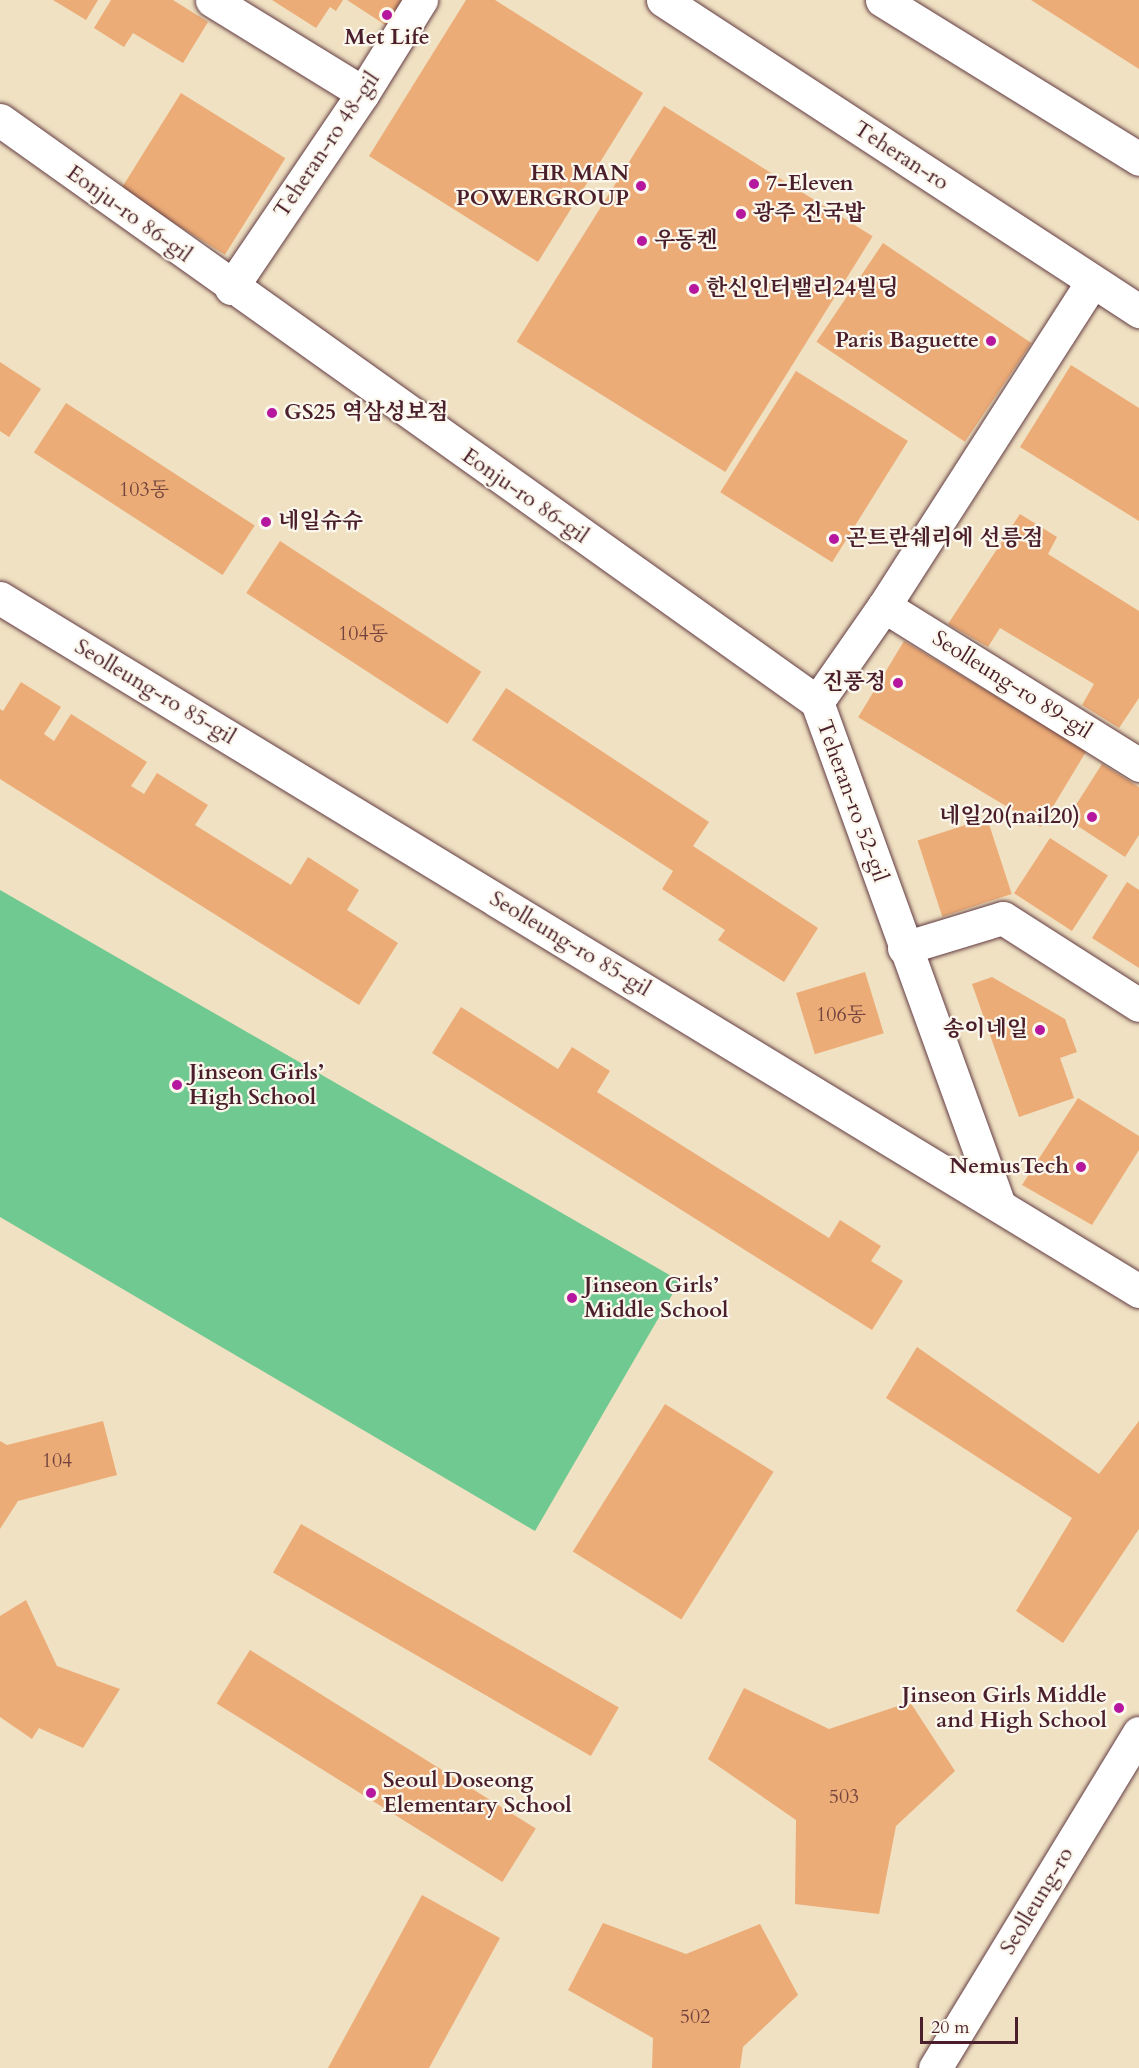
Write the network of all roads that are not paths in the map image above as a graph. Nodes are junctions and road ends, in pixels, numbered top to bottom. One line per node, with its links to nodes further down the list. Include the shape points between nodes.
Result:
1 (212, 0): 5 (street)
2 (421, 0): 5 (street, Teheran-ro 48-gil)
3 (663, 0): 8 (street, Teheran-ro)
4 (882, 0): 7 (street)
5 (363, 93): 9 (street, Teheran-ro 48-gil)
6 (0, 120): 9 (street, Eonju-ro 86-gil)
7 (1139, 159)
8 (1092, 282): 10 (street, Teheran-ro); 12 (street, Teheran-ro 52-gil)
9 (231, 288): 13 (street, Eonju-ro 86-gil)
10 (1139, 311)
11 (0, 598): 17 (street, Seolleung-ro 85-gil)
12 (884, 606): 13 (street, Teheran-ro 52-gil); 14 (street, Seolleung-ro 89-gil)
13 (817, 702): 15 (street, Teheran-ro 52-gil)
14 (1139, 765)
15 (904, 948): 16 (street, via 1003,918); 17 (street, Teheran-ro 52-gil)
16 (1139, 1005)
17 (999, 1202): 18 (street, Seolleung-ro 85-gil)
18 (1139, 1291)
19 (1138, 1736): 20 (street, Seolleung-ro)
20 (934, 2068)

